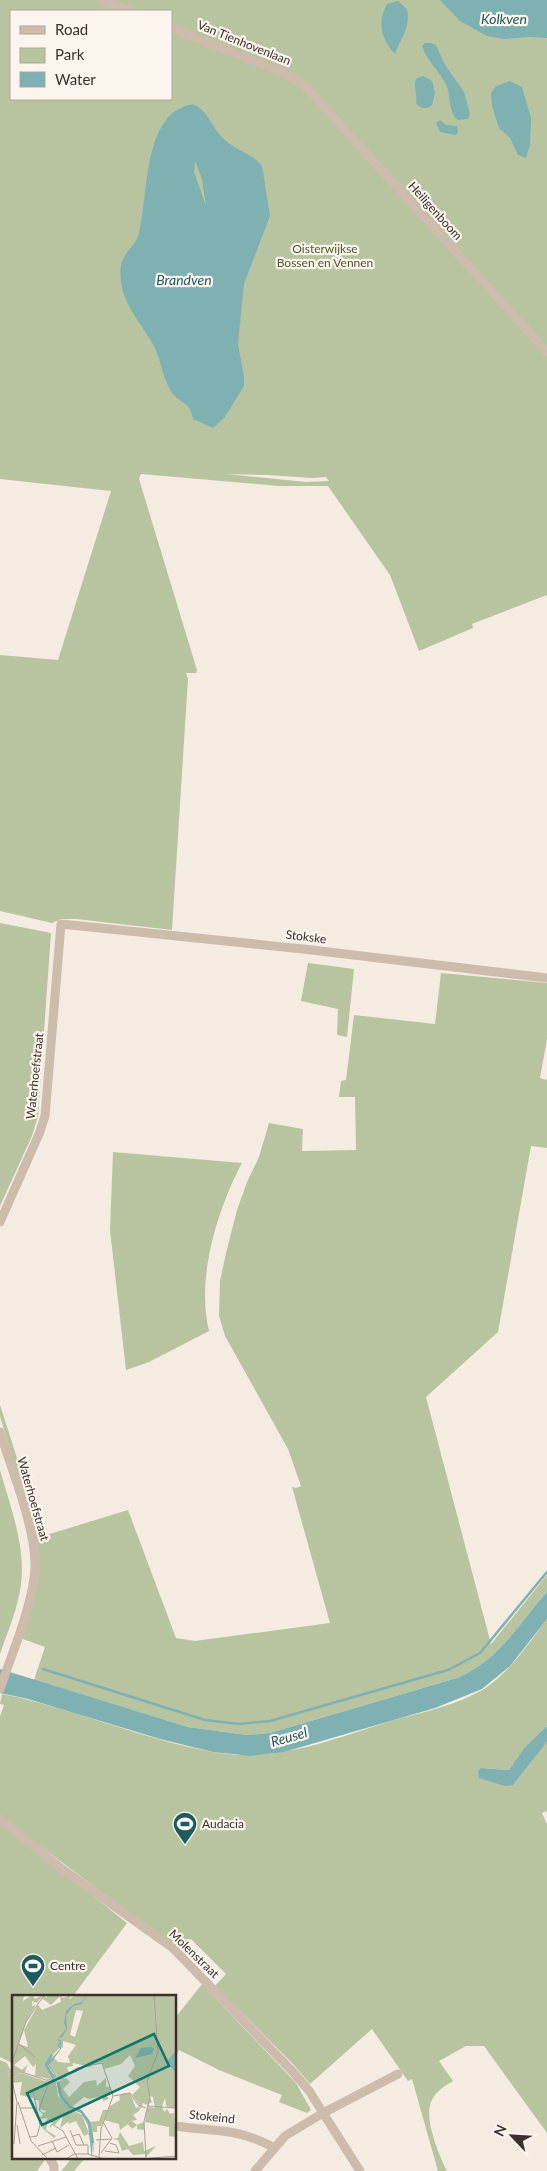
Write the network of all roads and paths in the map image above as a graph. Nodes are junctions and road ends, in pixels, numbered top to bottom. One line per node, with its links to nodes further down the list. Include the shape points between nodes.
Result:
1 (101, 0): 2 (street)
2 (127, 10)
3 (172, 28): 4 (street, Van Tienhovenlaan, via 286,73)
4 (304, 86): 5 (street, Heiligenboom)
5 (547, 352)
6 (62, 924): 7 (street, Stokske); 8 (street, Waterhoefstraat, via 45,1116)
7 (547, 978)
8 (0, 1222)
9 (0, 1432): 10 (street, Waterhoefstraat, via 34,1550 34,1581)
10 (0, 1688)
11 (0, 1819): 13 (street, Molenstraat, via 62,1869 173,1948 293,2072)
12 (398, 2074): 13 (street)
13 (323, 2113): 15 (street); 19 (street, Molenstraat)
14 (176, 2126): 15 (street, Stokeind, via 230,2130)
15 (273, 2147): 18 (street)
16 (50, 2158): 17 (street)
17 (54, 2171)
18 (255, 2171)
19 (360, 2171)

